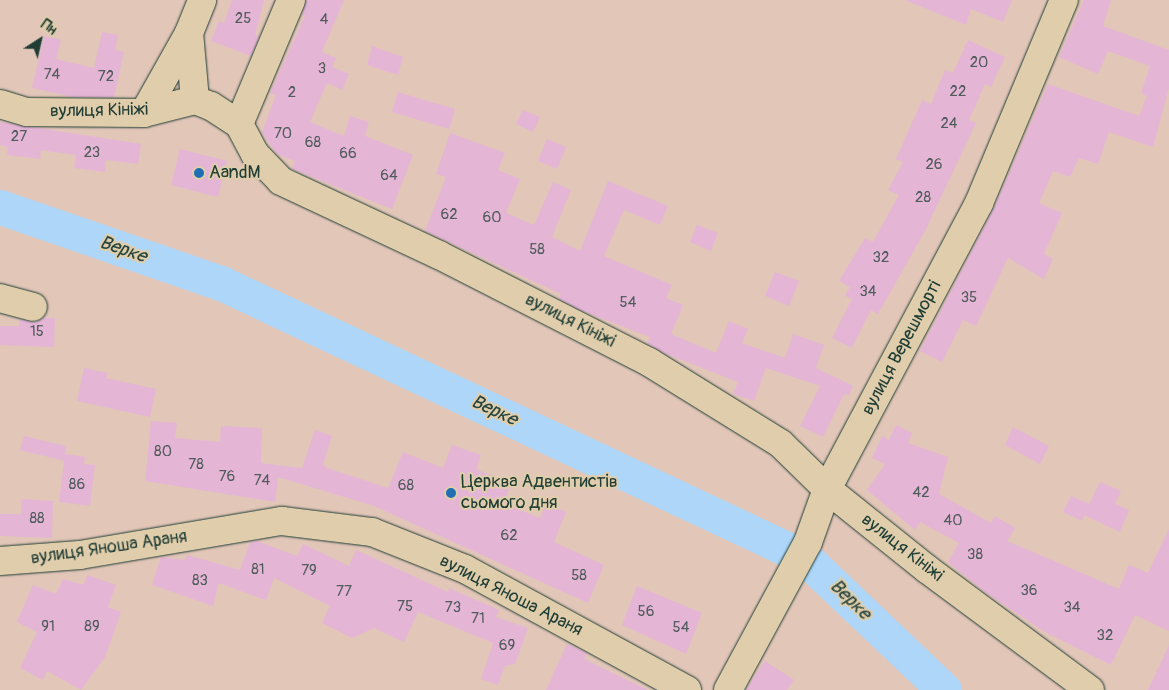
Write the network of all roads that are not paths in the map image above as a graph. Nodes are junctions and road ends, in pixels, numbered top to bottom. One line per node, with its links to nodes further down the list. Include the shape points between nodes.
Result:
1 (202, 0): 4 (street)
2 (291, 0): 8 (street)
3 (1064, 0): 11 (street, вулиця Верешморті, via 979,203)
4 (189, 34): 5 (street); 7 (street)
5 (195, 100): 7 (street, вулиця Кініжі); 8 (street)
6 (0, 104): 7 (street, вулиця Кініжі, via 27,112)
7 (144, 113)
8 (238, 124): 11 (street, вулиця Кініжі, via 254,154 281,181 439,255 650,362 781,444)
9 (0, 298): 10 (street)
10 (33, 307)
11 (827, 489): 14 (street, вулиця Верешморті, via 808,542); 15 (street, вулиця Кініжі, via 927,569)
12 (0, 561): 13 (street, вулиця Яноша Араня, via 80,555 282,521 372,532 465,569)
13 (687, 690)
14 (728, 690)
15 (1090, 690)

